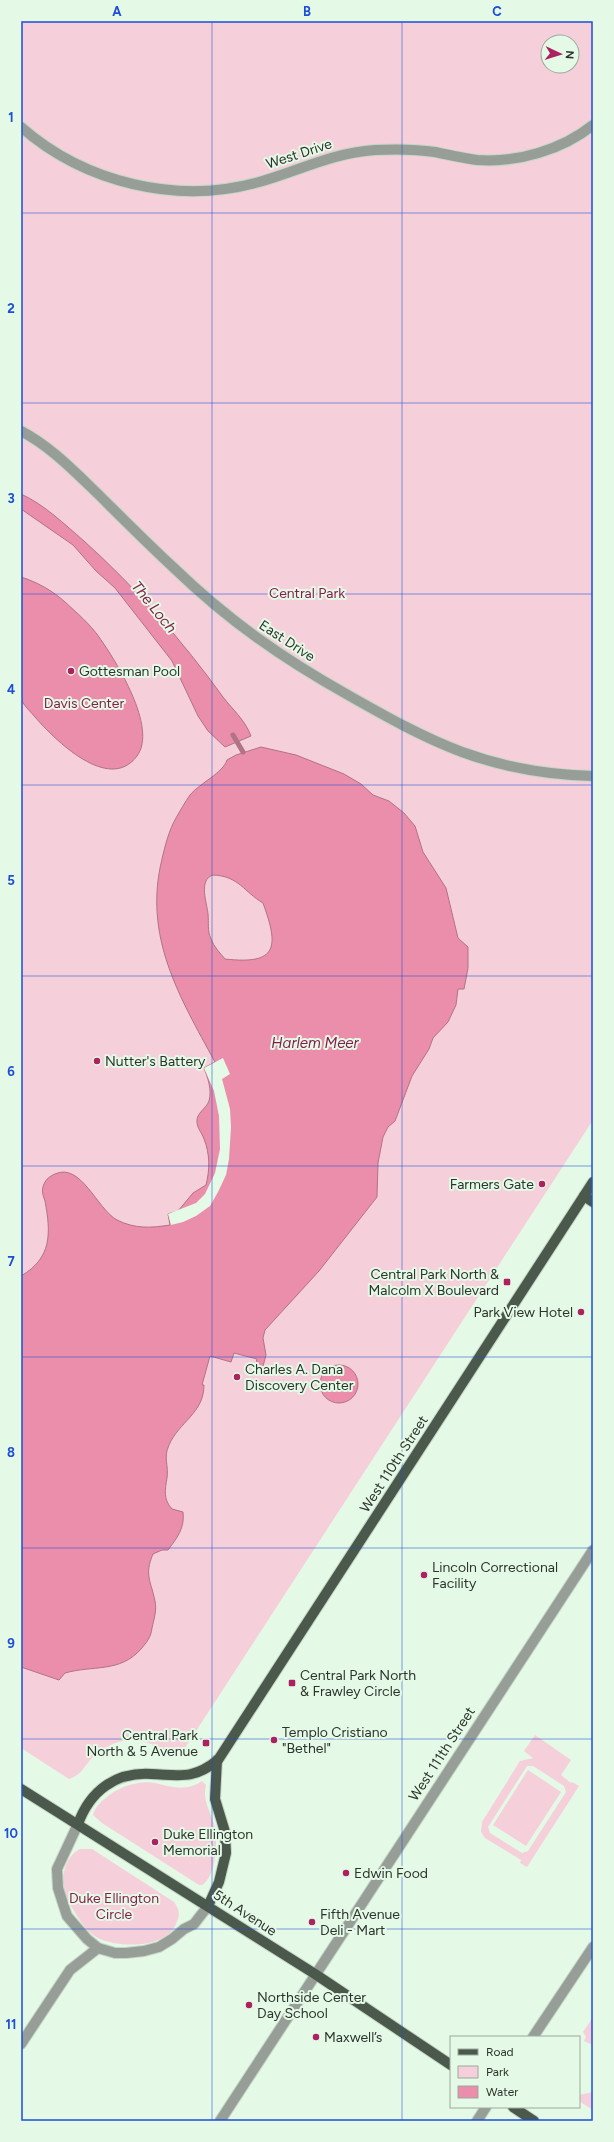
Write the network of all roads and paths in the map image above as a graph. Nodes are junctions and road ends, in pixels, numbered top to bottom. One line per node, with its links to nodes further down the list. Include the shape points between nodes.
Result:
1 (593, 125): 2 (street, West Drive, via 552,148 506,159 478,160 403,149 373,150 327,158 260,182 193,191 142,187 111,179 58,154)
2 (21, 127)
3 (21, 431): 4 (street, East Drive, via 69,467 233,621 320,679 379,714 462,752 541,772)
4 (593, 776)
5 (593, 1182): 6 (main road, West 110th Street)
6 (584, 1196): 7 (main road); 9 (main road, West 110th Street)
7 (593, 1202)
8 (593, 1550): 15 (street, West 111th Street)
9 (218, 1760): 11 (main road, via 208,1768 182,1776 138,1774 115,1780 88,1802); 12 (main road, via 215,1799 225,1832 226,1853 219,1882)
10 (21, 1789): 11 (main road, 5th Avenue)
11 (78, 1824): 12 (main road, 5th Avenue); 14 (street, via 57,1869 58,1888 67,1916)
12 (208, 1906): 14 (street, via 194,1924 159,1947 126,1953); 15 (main road, 5th Avenue)
13 (593, 1946): 16 (street)
14 (98, 1948): 17 (street, via 70,1970)
15 (315, 1974): 18 (main road, 5th Avenue); 21 (street, West 111th Street)
16 (534, 2036)
17 (21, 2044)
18 (450, 2064)
19 (485, 2108): 22 (street)
20 (514, 2108): 23 (main road)
21 (220, 2121)
22 (477, 2121)
23 (534, 2121)

